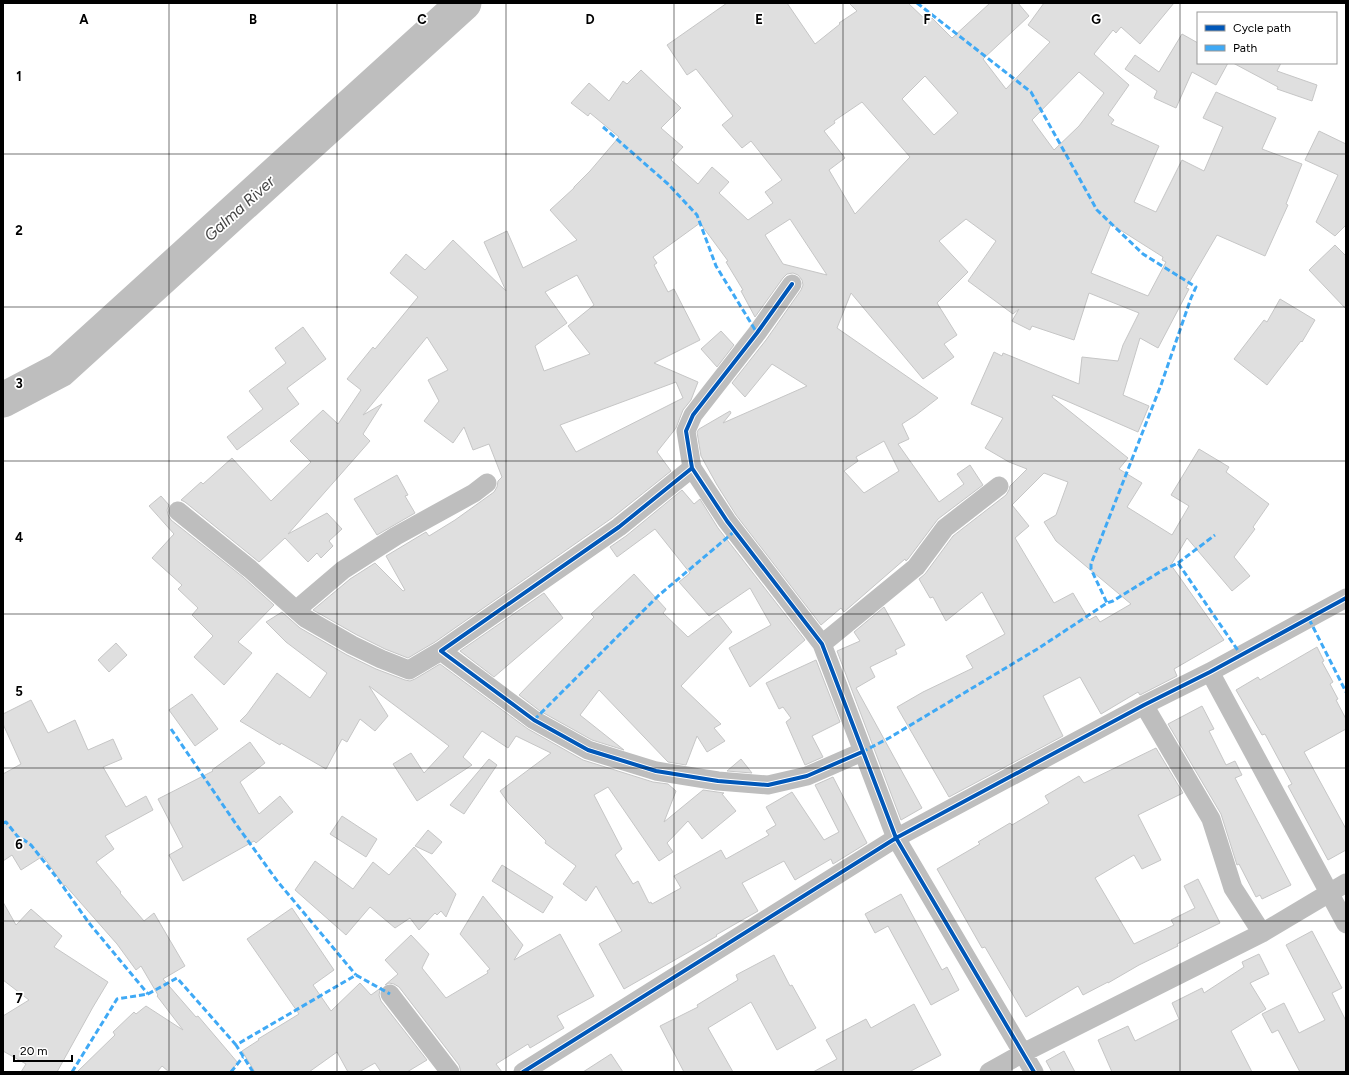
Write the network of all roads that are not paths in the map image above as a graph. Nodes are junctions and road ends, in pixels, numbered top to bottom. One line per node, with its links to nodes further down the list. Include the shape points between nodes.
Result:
1 (792, 284): 2 (street, via 693,415 686,431)
2 (692, 468): 8 (street, via 727,521); 9 (street, via 619,527)
3 (487, 483): 7 (street, via 343,570)
4 (999, 486): 8 (street, via 945,528 916,567)
5 (178, 511): 7 (street)
6 (1346, 598): 10 (street)
7 (296, 610): 9 (street, via 305,618 352,645 409,670)
8 (822, 644): 12 (street)
9 (441, 651): 12 (street, via 534,720 588,750 656,771 768,786 807,776)
10 (1210, 672): 11 (street); 15 (street)
11 (1144, 705): 13 (street); 17 (street, via 1211,819 1234,888)
12 (862, 752): 13 (street)
13 (896, 838): 19 (street); 21 (street)
14 (1346, 883): 15 (street)
15 (1329, 893): 16 (street); 17 (street)
16 (1346, 924)
17 (1262, 933): 19 (street)
18 (390, 994): 20 (street)
19 (1023, 1053): 22 (street); 23 (street)
20 (450, 1072)
21 (523, 1072)
22 (989, 1072)
23 (1034, 1072)

